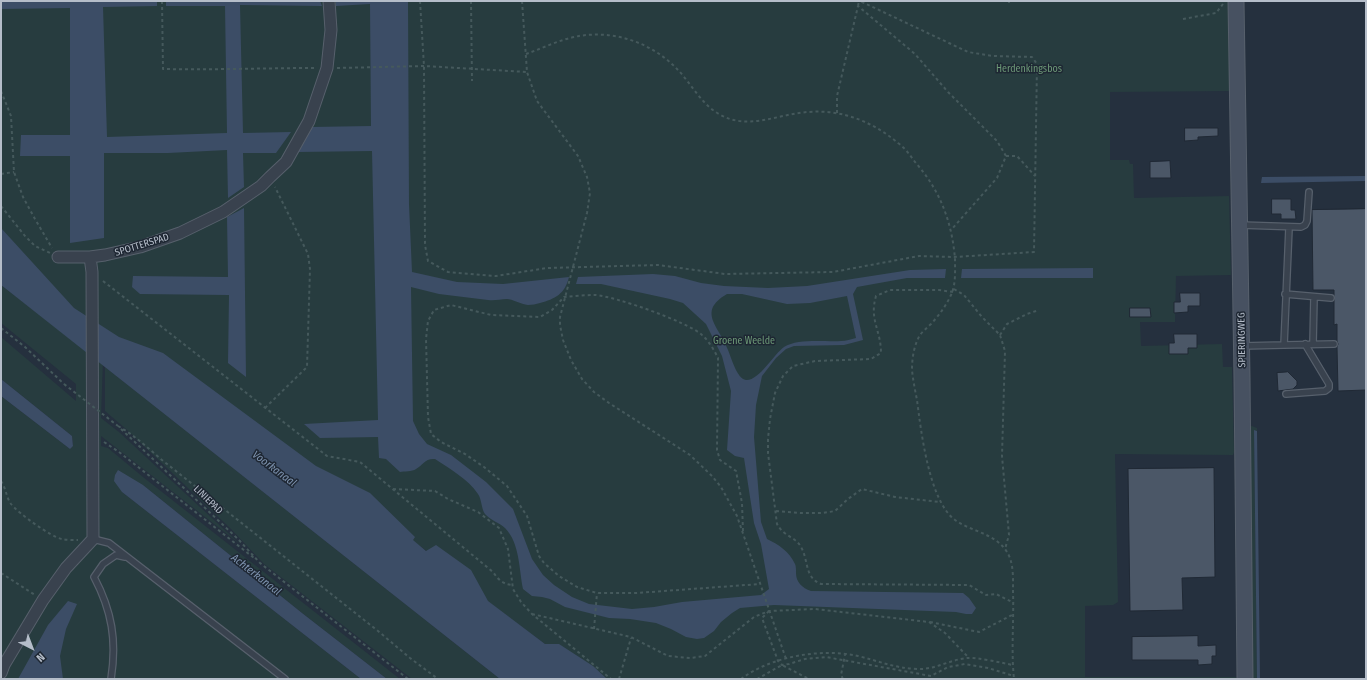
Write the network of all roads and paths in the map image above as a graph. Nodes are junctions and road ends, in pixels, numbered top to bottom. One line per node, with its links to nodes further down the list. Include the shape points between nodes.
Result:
1 (162, 1): 14 (path, via 163,69)
2 (329, 1): 14 (street, SPOTTERSPAD, via 331,30)
3 (420, 1): 13 (path)
4 (471, 1): 15 (path)
5 (522, 1): 12 (path)
6 (859, 1): 10 (path)
7 (863, 1): 23 (path, via 968,52 992,56 1032,57 1037,64)
8 (1224, 1): 11 (path, via 1216,13)
9 (1236, 1): 27 (street, SPIERINGWEG)
10 (858, 6): 19 (path, via 837,96); 20 (path, via 915,54 948,92 997,141)
11 (1183, 19)
12 (526, 54): 16 (path); 19 (path, via 579,36 621,36 659,53 677,68 718,114 733,120 750,123 810,112)
13 (424, 66): 14 (path); 15 (path); 33 (path, via 425,245 428,261 448,272 496,276 547,268)
14 (327, 68): 24 (street, SPOTTERSPAD, via 309,121 286,162)
15 (472, 69): 16 (path); 17 (path)
16 (527, 72): 33 (path, via 537,101 578,156 587,177 590,193 587,213)
17 (472, 82)
18 (1, 91): 21 (path, via 11,116)
19 (837, 113): 29 (path, via 861,120 881,130 901,145 933,186 943,204)
20 (1006, 156): 23 (path, via 1017,156); 29 (path, via 998,178)
21 (14, 172): 22 (path); 30 (path, via 35,219)
22 (1, 174)
23 (1035, 176): 32 (path, via 1034,252)
24 (270, 177): 31 (street, SPOTTERSPAD, via 223,212 180,233 140,247); 49 (path, via 308,254 310,269 307,367)
25 (1309, 192): 28 (lane, via 1305,225)
26 (1, 206): 30 (path, via 35,246)
27 (1240, 225): 28 (lane); 47 (street, SPIERINGWEG)
28 (1289, 228): 36 (lane)
29 (951, 230): 32 (path)
30 (58, 256): 31 (street, SPOTTERSPAD)
31 (90, 257): 34 (street)
32 (954, 257): 33 (path, via 920,256 833,272 726,274 658,265); 35 (path)
33 (572, 268): 37 (path)
34 (92, 272): 49 (path); 51 (street)
35 (953, 290): 42 (path, via 964,294); 54 (path, via 945,308 920,336 913,353 912,364 923,442); 55 (path, via 890,290 876,296 872,307 881,341 881,353 871,359 815,361 793,366 783,376 775,393 768,439)
36 (1285, 294): 38 (lane); 46 (lane)
37 (564, 297): 56 (path, via 560,317 563,340 582,379 609,403 700,464 730,501); 56 (path, via 597,295 626,302 683,323 702,334 712,346 718,358 717,450 720,460 736,471 742,502); 64 (path, via 552,310 540,317 491,315 451,305 434,310 428,321 426,339 428,417 431,434 484,467 507,486 527,516 539,556 544,564 577,587)
38 (1314, 297): 39 (lane); 44 (lane)
39 (1331, 298)
40 (1039, 310): 42 (path, via 1007,324)
41 (1, 328): 50 (path, LINIEPAD, bridge, via 64,384)
42 (1000, 335): 58 (path, via 1004,351 1002,456 1009,535)
43 (1305, 344): 44 (lane); 46 (lane); 48 (lane, via 1329,388 1325,391)
44 (1313, 344): 45 (lane)
45 (1334, 344)
46 (1284, 345): 47 (lane)
47 (1242, 346): 92 (street, SPIERINGWEG)
48 (1286, 394)
49 (264, 408): 53 (path, via 327,456 360,462)
50 (118, 426): 60 (path, LINIEPAD); 85 (path)
51 (93, 435): 57 (street); 60 (path, via 119,452)
52 (1, 481): 57 (path, via 11,504 48,533 62,539)
53 (392, 489): 63 (path, via 493,572 499,580); 63 (path, via 435,491 478,512 498,528 508,549)
54 (940, 502): 55 (path, via 895,497 862,489 835,511); 58 (path, via 954,519 992,536)
55 (776, 511): 66 (path, via 777,524 781,531 801,546 813,581 821,584 969,585 986,595 996,594)
56 (743, 532): 62 (path)
57 (92, 540): 59 (lane, via 109,543); 65 (street, via 66,568)
58 (1005, 550): 66 (path, via 1013,569)
59 (127, 557): 82 (lane, via 116,555 103,564 94,577 108,609 113,637 114,661); 83 (lane)
60 (260, 563): 84 (path, LINIEPAD)
61 (1, 573): 65 (path)
62 (760, 584): 64 (path, via 637,593); 67 (path)
63 (512, 585): 68 (path, via 521,602)
64 (597, 593): 71 (path)
65 (43, 600): 80 (street)
66 (1014, 603): 69 (path)
67 (769, 611): 70 (path, via 816,610); 72 (path, via 754,617 705,656 668,656); 75 (path); 77 (path, via 762,618)
68 (532, 614): 71 (path); 86 (path)
69 (1014, 614): 70 (path, via 979,632); 79 (path)
70 (929, 622): 74 (path, via 945,633)
71 (594, 629): 72 (path)
72 (631, 638): 87 (path)
73 (845, 655): 74 (path, via 898,668 920,669); 75 (path, via 824,653); 76 (path)
74 (968, 658): 79 (path)
75 (786, 659): 77 (path)
76 (844, 660): 78 (path, via 826,657); 81 (path, via 931,676 948,667 965,664 988,668); 91 (path)
77 (778, 661): 78 (path); 88 (path, via 769,663)
78 (782, 665): 89 (path); 90 (path)
79 (1013, 665): 81 (path)
80 (1, 674)
81 (1014, 678)
82 (111, 679)
83 (285, 679)
84 (408, 679)
85 (438, 679)
86 (612, 679)
87 (619, 679)
88 (741, 679)
89 (757, 679)
90 (810, 679)
91 (843, 679)
92 (1245, 679)

